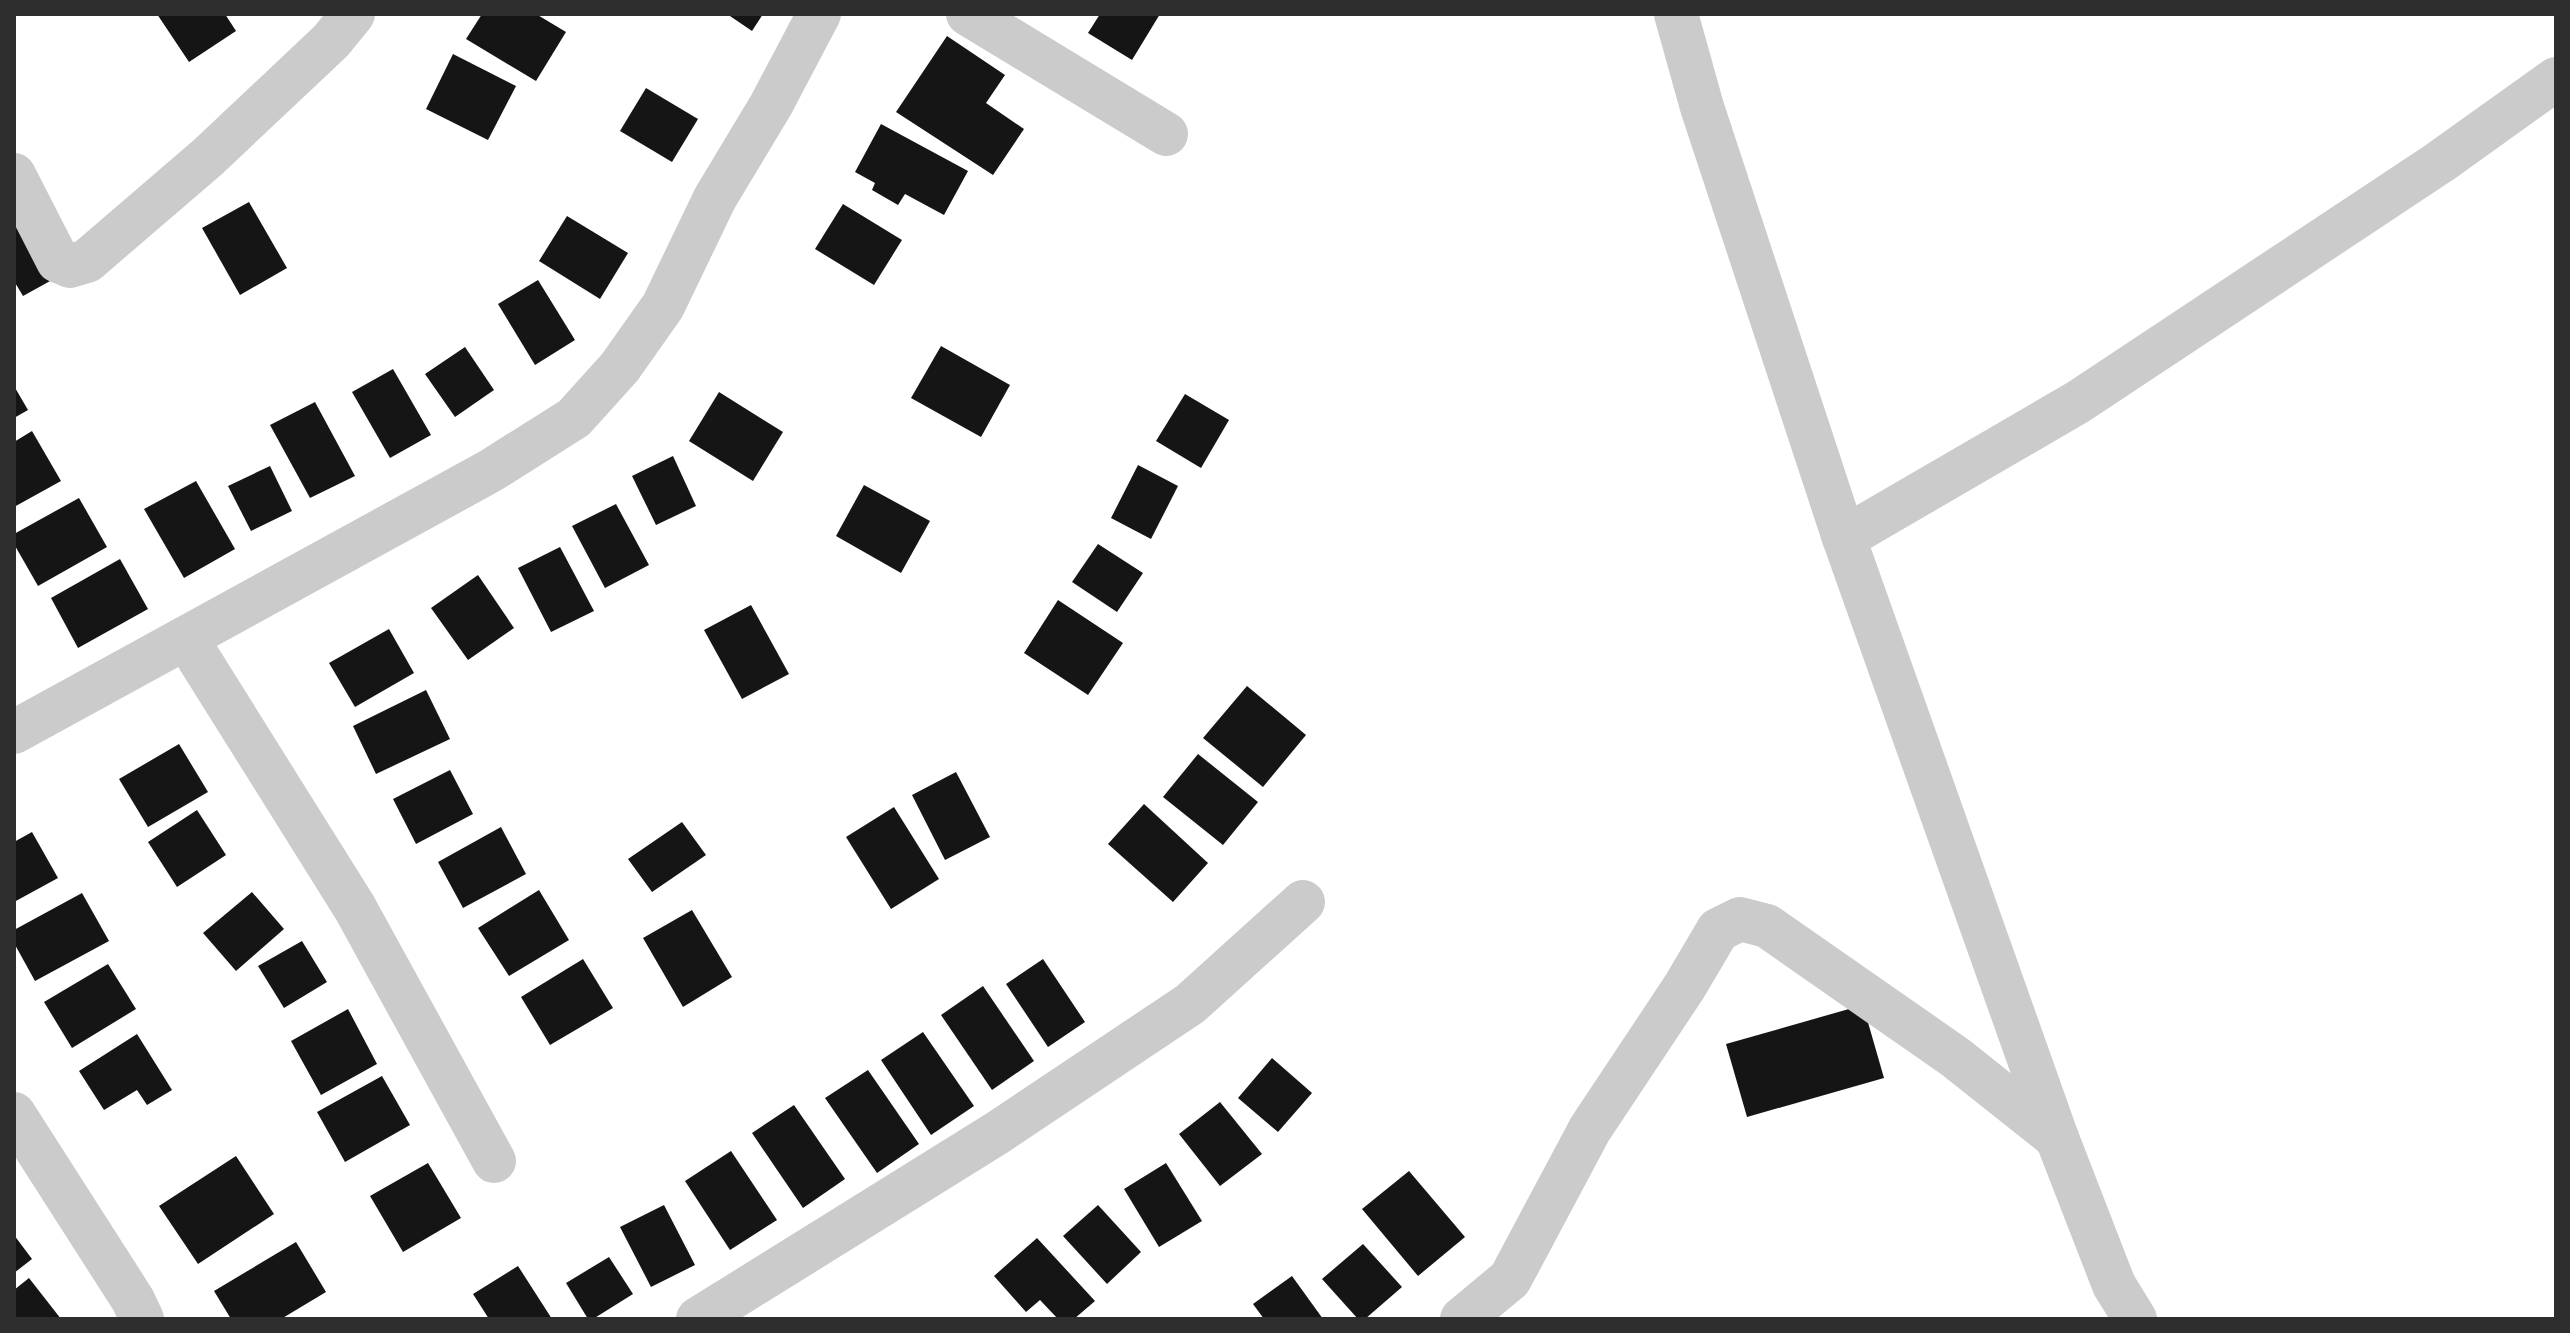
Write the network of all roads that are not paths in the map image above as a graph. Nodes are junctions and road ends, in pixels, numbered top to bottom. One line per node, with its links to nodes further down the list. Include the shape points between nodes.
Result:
1 (353, 14): 7 (street, via 208,157 87,261 70,266 58,261)
2 (819, 14): 9 (street, via 715,198 663,306 620,367 574,418 490,471)
3 (968, 14): 6 (street)
4 (1676, 14): 8 (street)
5 (2556, 79): 8 (street, via 2078,402)
6 (1166, 134)
7 (14, 175)
8 (1844, 538): 13 (street)
9 (186, 638): 10 (street); 14 (street, via 355,908)
10 (16, 726)
11 (1303, 902): 16 (street, via 1190,1004 997,1133)
12 (14, 1114): 15 (street)
13 (2057, 1138): 17 (street, via 1955,1057 1767,926 1740,919 1718,930 1598,1116 1510,1279); 18 (street, via 2114,1285)
14 (494, 1161)
15 (142, 1319)
16 (698, 1319)
17 (1462, 1319)
18 (2135, 1319)

